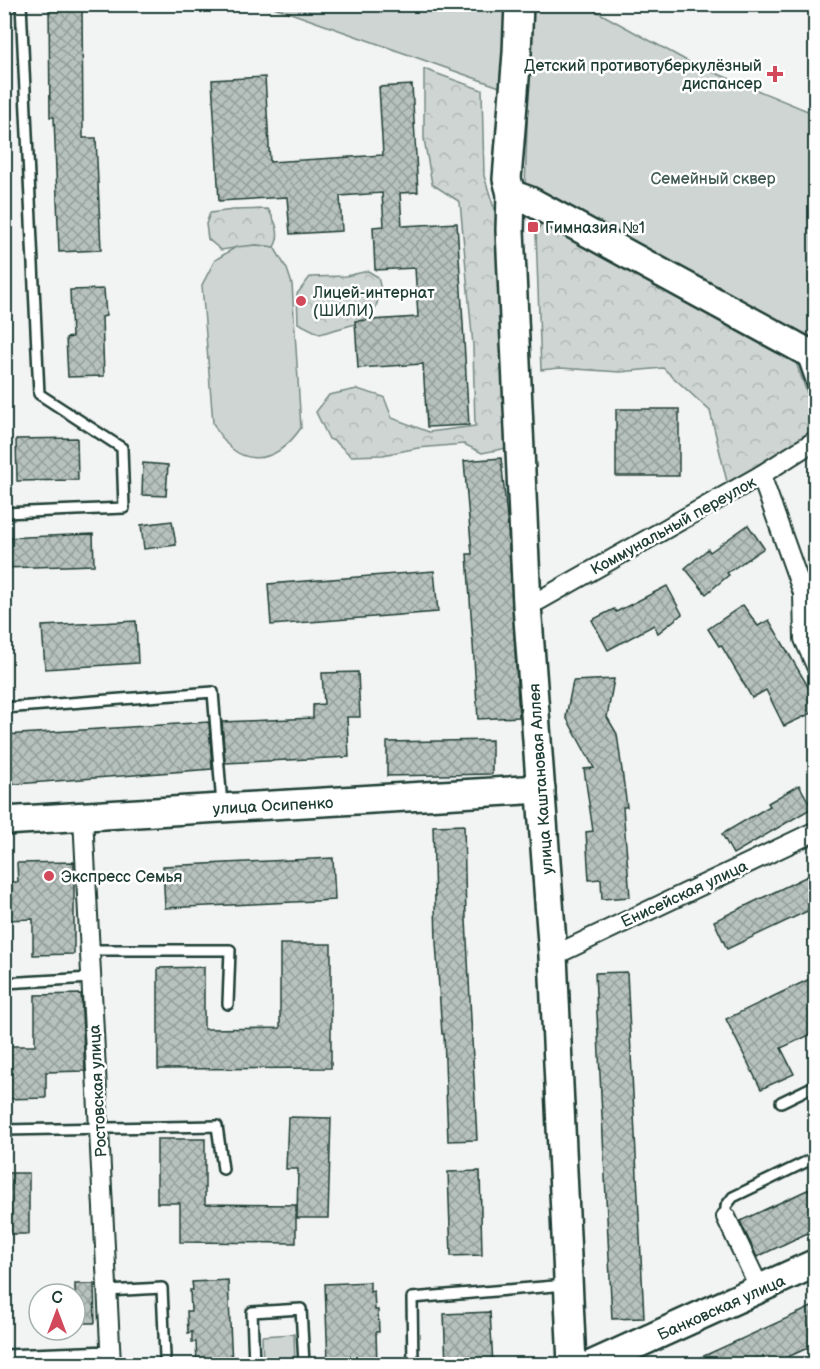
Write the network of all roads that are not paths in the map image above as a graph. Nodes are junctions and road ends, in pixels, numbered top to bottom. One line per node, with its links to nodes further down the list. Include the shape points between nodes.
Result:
1 (21, 4): 8 (lane, via 39,394 122,448 124,508)
2 (519, 4): 3 (street, улица Каштановая Аллея, via 507,179)
3 (510, 190): 4 (street); 9 (street, улица Каштановая Аллея)
4 (808, 353): 5 (lane)
5 (816, 395)
6 (816, 440): 7 (street, Коммунальный переулок)
7 (761, 475): 9 (street, Коммунальный переулок); 10 (street, via 803,593 804,639)
8 (4, 513)
9 (527, 605): 12 (street, улица Каштановая Аллея)
10 (816, 666)
11 (4, 708): 13 (lane, via 213,692)
12 (541, 789): 13 (street, улица Осипенко); 18 (street, улица Каштановая Аллея)
13 (222, 808): 14 (street, улица Осипенко)
14 (83, 817): 15 (street, улица Осипенко); 17 (street, Ростовская улица)
15 (4, 821)
16 (816, 831): 18 (street, Енисейская улица)
17 (90, 950): 19 (street, Ростовская улица); 21 (lane, via 230,950)
18 (553, 956): 30 (street, улица Каштановая Аллея)
19 (91, 978): 20 (lane); 24 (street, Ростовская улица)
20 (4, 983)
21 (228, 1004)
22 (816, 1085): 23 (lane)
23 (782, 1102)
24 (99, 1127): 25 (lane); 27 (lane, via 217,1126); 32 (street, Ростовская улица)
25 (4, 1130)
26 (816, 1157): 28 (lane, via 733,1197 726,1206)
27 (223, 1169)
28 (726, 1217): 31 (street)
29 (816, 1263): 31 (street, Банковская улица)
30 (566, 1285): 38 (lane, via 412,1298); 39 (street, улица Каштановая Аллея)
31 (760, 1289): 40 (street, Банковская улица)
32 (107, 1291): 34 (lane, via 162,1288); 35 (street, Ростовская улица)
33 (4, 1355): 35 (lane)
34 (165, 1357)
35 (111, 1358)
36 (254, 1365): 37 (lane, via 252,1312 301,1310)
37 (304, 1365)
38 (413, 1365)
39 (572, 1365)
40 (593, 1365)

